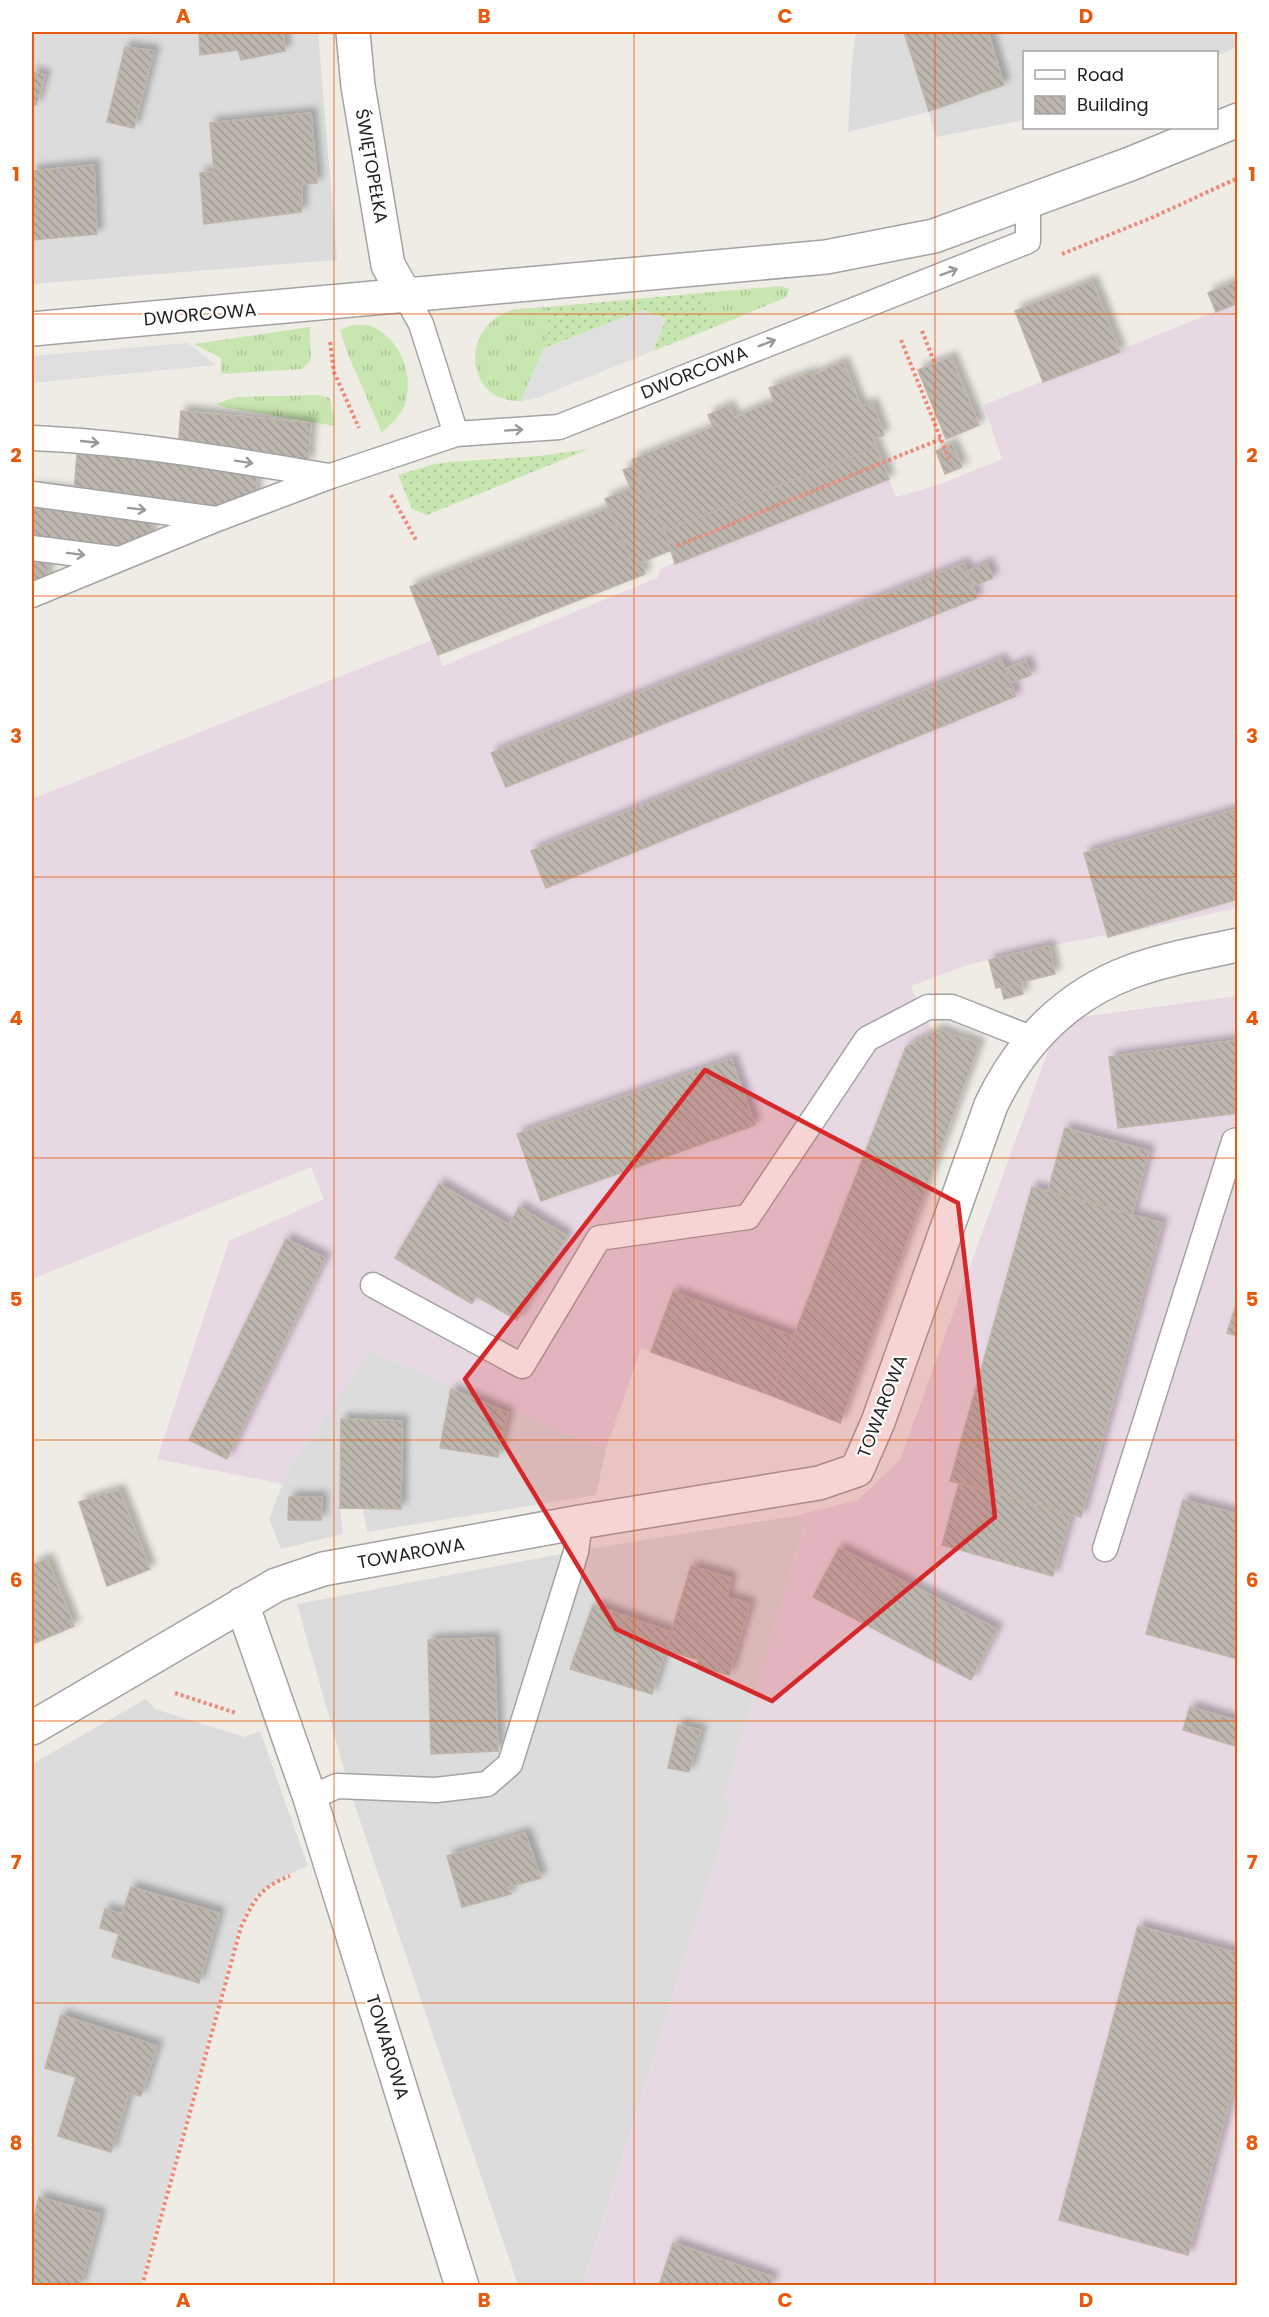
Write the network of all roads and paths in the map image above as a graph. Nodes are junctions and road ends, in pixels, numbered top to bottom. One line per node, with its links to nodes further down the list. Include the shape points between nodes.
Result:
1 (353, 32): 8 (street, ŚWIĘTOPEŁKA, via 358,86 388,265)
2 (1238, 120): 3 (street, DWORCOWA)
3 (1218, 128)
4 (1216, 129): 6 (street, DWORCOWA)
5 (1238, 178): 7 (path)
6 (1028, 202): 8 (street, DWORCOWA, via 934,236 826,257); 15 (lane, DWORCOWA, one-way to 6, via 559,427 1028,241)
7 (1064, 254)
8 (405, 295): 9 (street, DWORCOWA); 15 (lane, via 421,324)
9 (32, 329)
10 (922, 331): 13 (path)
11 (329, 333): 14 (path, via 334,372)
12 (901, 340): 17 (path)
13 (935, 364)
14 (359, 430)
15 (456, 434): 19 (lane)
16 (32, 438): 19 (lane, one-way to 19, via 186,453)
17 (941, 439): 18 (path); 24 (path)
18 (949, 459)
19 (331, 476): 22 (lane)
20 (390, 491): 23 (path)
21 (32, 494): 22 (lane, one-way to 22)
22 (217, 519): 26 (lane)
23 (417, 540)
24 (677, 546)
25 (32, 548): 26 (lane, one-way to 26)
26 (121, 559): 27 (lane)
27 (32, 595)
28 (1238, 945): 29 (street, TOWAROWA, via 1113,979 1069,1005)
29 (1033, 1039): 31 (lane, via 942,1005 921,1010 867,1039 748,1217 599,1238 522,1366); 32 (street, TOWAROWA, via 991,1105 878,1422 857,1470 819,1484)
30 (1238, 1140): 33 (lane, via 1234,1141)
31 (373, 1285)
32 (580, 1522): 34 (street, TOWAROWA, via 323,1569 276,1585); 36 (lane, via 576,1552 510,1764 487,1784 436,1790 337,1785)
33 (1105, 1550)
34 (242, 1604): 35 (street, TOWAROWA); 36 (street, TOWAROWA)
35 (32, 1728)
36 (310, 1798): 37 (street, TOWAROWA)
37 (330, 1861): 38 (path, via 281,1879 256,1897 241,1927); 39 (street, TOWAROWA)
38 (142, 2286)
39 (462, 2286)

